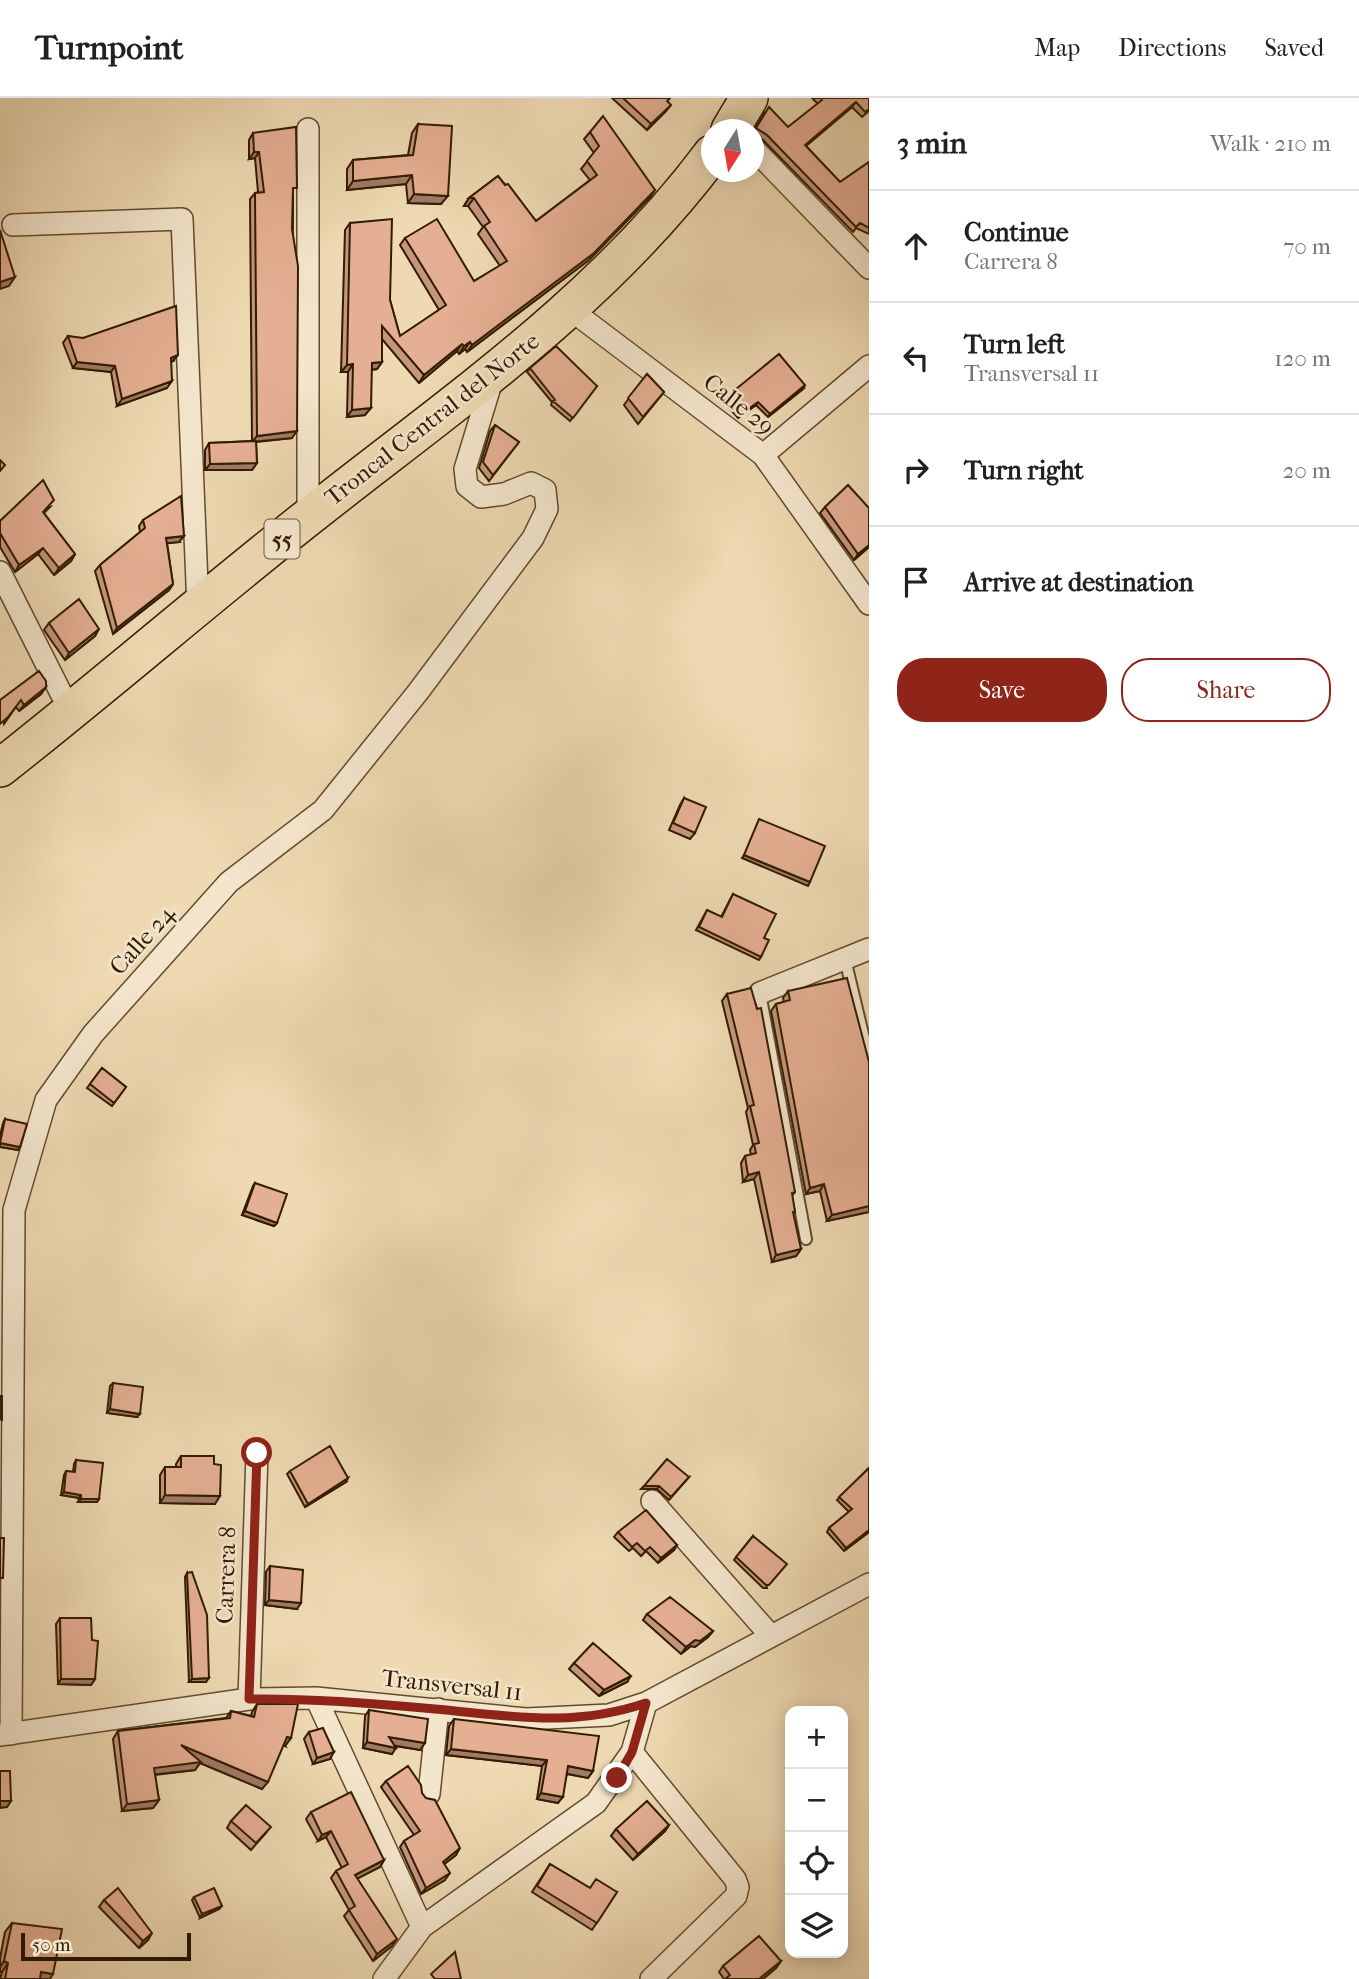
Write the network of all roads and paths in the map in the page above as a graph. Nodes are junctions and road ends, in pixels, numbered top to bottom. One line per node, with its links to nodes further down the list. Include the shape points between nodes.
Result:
1 (308, 129): 10 (street)
2 (764, 161): 5 (street)
3 (701, 172): 6 (highway, Troncal Central del Norte / 55)
4 (13, 225): 13 (street, via 182,219)
5 (869, 268)
6 (571, 310): 8 (highway, Troncal Central del Norte / 55); 9 (street, Calle 29)
7 (869, 366): 9 (street)
8 (496, 369): 10 (highway, Troncal Central del Norte / 55); 29 (street, Calle 24, via 464,469 467,486 481,497 531,483 545,490 547,509 533,538 323,810 229,882 93,1034 46,1100 14,1210)
9 (763, 455): 12 (street, Calle 29)
10 (308, 517): 13 (highway, Troncal Central del Norte / 55)
11 (0, 572): 14 (street)
12 (869, 604)
13 (198, 608): 14 (highway, Troncal Central del Norte / 55)
14 (71, 713): 15 (highway, Troncal Central del Norte / 55)
15 (0, 768)
16 (869, 950): 17 (street)
17 (845, 959): 18 (street); 19 (lane)
18 (760, 993): 20 (lane)
19 (869, 1059)
20 (806, 1239)
21 (257, 1453): 26 (street, Carrera 8)
22 (652, 1501): 24 (street)
23 (869, 1584): 24 (street, Transversal 11)
24 (771, 1636): 27 (street, Transversal 11)
25 (316, 1698): 26 (street, Transversal 11); 28 (street, Transversal 11); 32 (street)
26 (249, 1699): 29 (street, Transversal 11)
27 (646, 1703): 28 (street, Transversal 11, via 609,1715 526,1719); 30 (street)
28 (439, 1709): 31 (street)
29 (5, 1734)
30 (632, 1752): 32 (street, via 596,1803); 34 (street, via 738,1887 736,1896)
31 (429, 1794)
32 (422, 1927): 33 (street)
33 (384, 1979)
34 (651, 1979)

